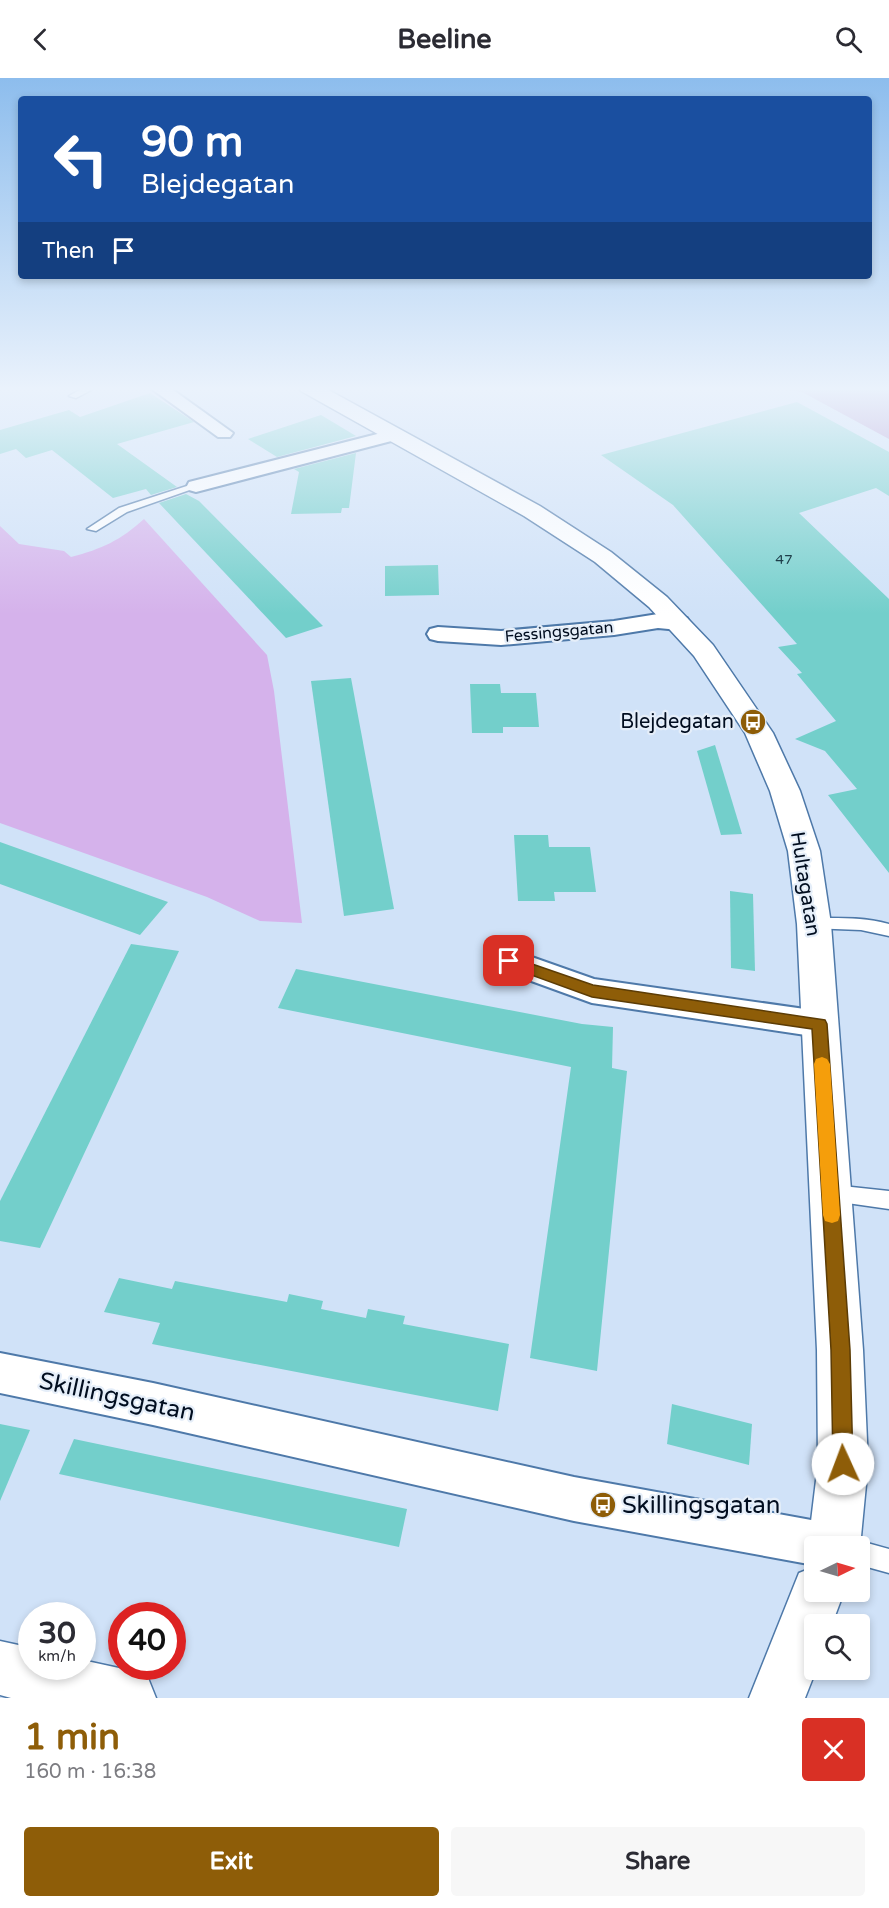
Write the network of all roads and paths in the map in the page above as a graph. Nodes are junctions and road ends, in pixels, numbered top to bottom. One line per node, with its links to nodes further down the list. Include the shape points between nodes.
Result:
1 (286, 463): 3 (street)
2 (443, 463): 5 (street, Hultagatan, via 567,531 639,585)
3 (196, 486): 4 (lane, via 123,510)
4 (92, 529)
5 (679, 623): 6 (street, Fessingsgatan, via 658,621 501,638); 7 (street, Hultagatan, via 724,678 759,733 781,781 804,851)
6 (438, 634)
7 (814, 924): 8 (lane, via 867,925); 10 (street, Hultagatan)
8 (889, 930)
9 (509, 961): 10 (street, via 592,991)
10 (819, 1024): 11 (street, Hultagatan)
11 (830, 1194): 12 (lane); 14 (street, Hultagatan, via 843,1464)
12 (889, 1200)
13 (0, 1373): 15 (street, Skillingsgatan, via 574,1499)
14 (835, 1536)
15 (804, 1541)
16 (870, 1556): 17 (lane)
17 (889, 1561)
18 (814, 1602): 21 (street)
19 (0, 1668): 20 (street)
20 (113, 1696)
21 (777, 1698)

